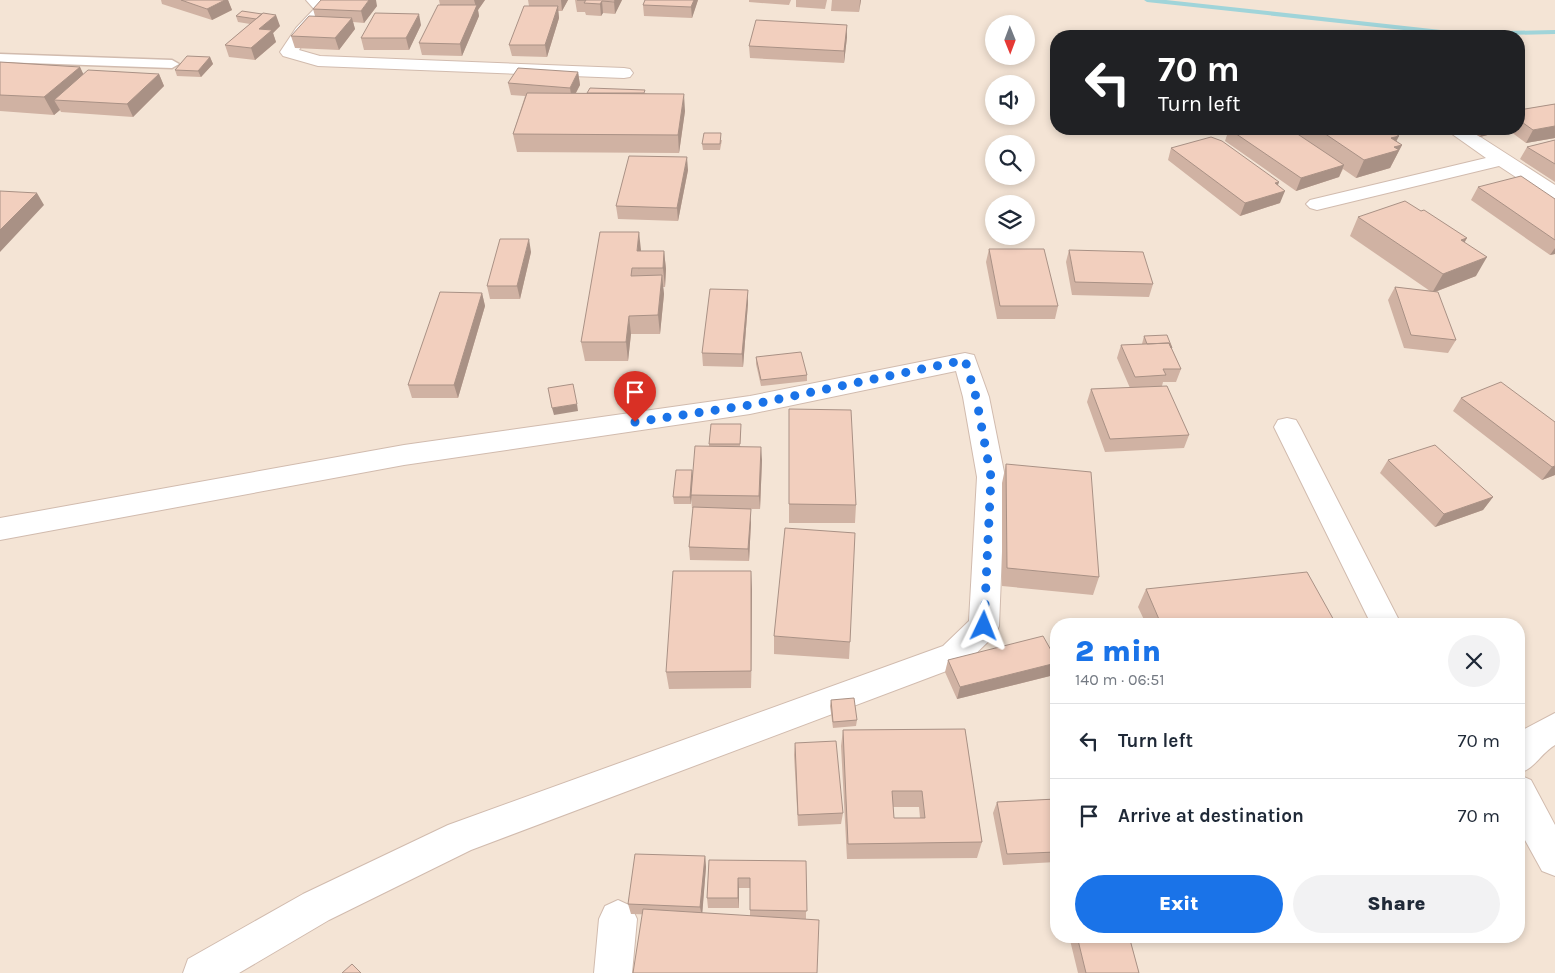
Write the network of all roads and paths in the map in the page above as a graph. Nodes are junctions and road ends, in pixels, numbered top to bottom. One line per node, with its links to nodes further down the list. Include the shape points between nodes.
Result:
1 (314, 0): 4 (street, via 323,6 322,10 289,52 307,59 376,65)
2 (0, 58): 3 (lane)
3 (172, 64)
4 (624, 74)
5 (1464, 135): 6 (street)
6 (1500, 160): 7 (street); 8 (street, via 1436,178)
7 (1555, 194)
8 (1317, 204)
9 (1287, 427): 11 (street)
10 (0, 529): 17 (street, via 404,456 750,405 965,360 976,397 991,477 984,626 954,655 461,837 316,907)
11 (1383, 618)
12 (1555, 728): 13 (street, via 1531,742)
13 (1525, 750)
14 (1525, 807): 15 (street)
15 (1555, 859)
16 (618, 919): 18 (street)
17 (202, 973)
18 (613, 973)

